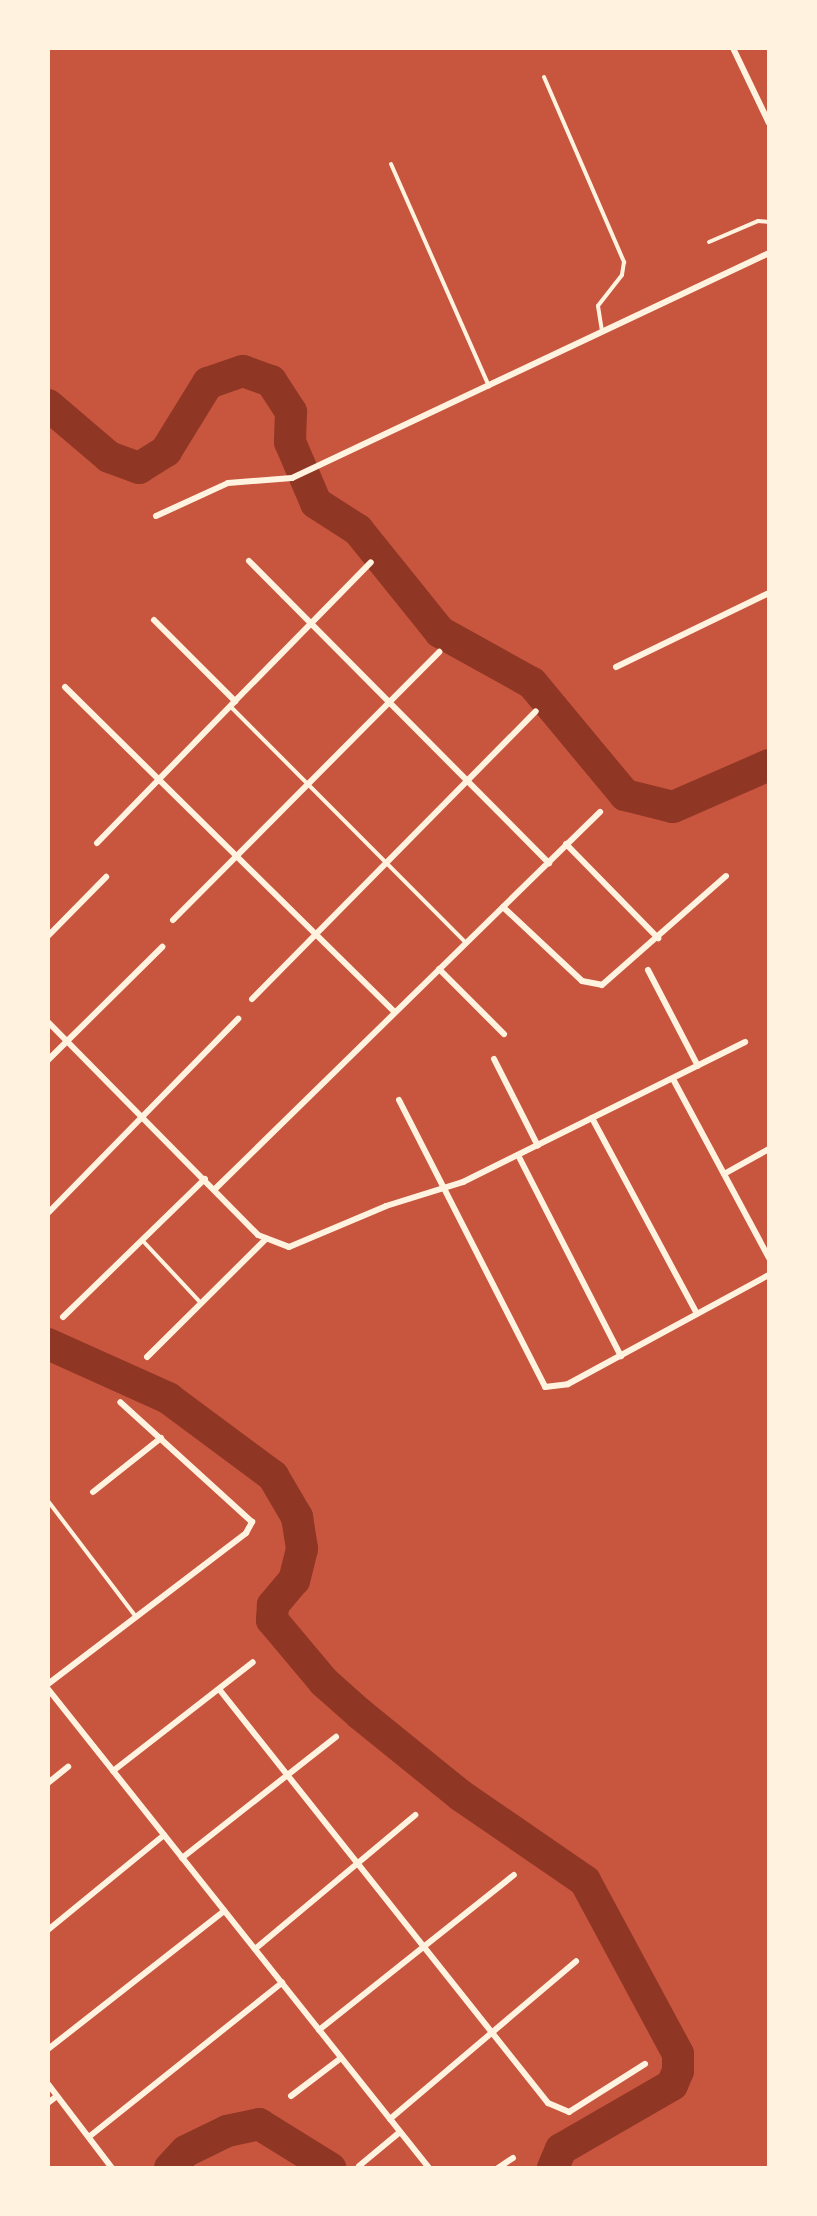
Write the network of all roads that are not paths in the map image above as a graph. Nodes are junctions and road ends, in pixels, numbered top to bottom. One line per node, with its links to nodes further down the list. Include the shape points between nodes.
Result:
1 (733, 48): 3 (street)
2 (544, 77): 8 (lane, via 624,262 622,275 598,306)
3 (769, 123)
4 (391, 164): 9 (lane)
5 (769, 222): 6 (lane, via 758,221)
6 (710, 242)
7 (769, 253): 8 (street)
8 (603, 333): 9 (street)
9 (489, 386): 10 (street, via 292,478 228,483)
10 (156, 516)
11 (249, 561): 15 (street)
12 (370, 562): 15 (street)
13 (769, 593): 17 (street)
14 (154, 620): 19 (street)
15 (310, 625): 19 (street); 20 (street)
16 (439, 652): 20 (street)
17 (616, 667)
18 (65, 687): 22 (street)
19 (232, 703): 22 (street); 24 (lane)
20 (390, 704): 23 (street); 24 (street)
21 (536, 711): 23 (street)
22 (158, 779): 26 (street); 28 (street)
23 (466, 782): 29 (street); 30 (street)
24 (309, 783): 28 (street); 29 (lane)
25 (600, 812): 27 (street)
26 (97, 843)
27 (566, 844): 30 (street); 37 (street)
28 (237, 856): 34 (street); 35 (street)
29 (388, 862): 35 (street); 38 (lane)
30 (549, 863): 33 (street)
31 (726, 876): 37 (street)
32 (106, 877): 36 (street)
33 (503, 907): 37 (street, via 592,986 611,979); 38 (street)
34 (174, 920)
35 (314, 935): 42 (street); 43 (street)
36 (48, 936)
37 (658, 938)
38 (466, 943): 40 (street)
39 (162, 947): 47 (street)
40 (439, 969): 43 (street); 46 (street)
41 (648, 970): 51 (street)
42 (252, 999)
43 (394, 1012): 61 (street)
44 (238, 1019): 54 (street)
45 (48, 1022): 47 (street)
46 (504, 1034)
47 (67, 1040): 50 (street); 54 (street)
48 (745, 1042): 51 (street)
49 (494, 1059): 56 (street)
50 (48, 1060)
51 (698, 1066): 52 (street)
52 (672, 1079): 55 (street); 59 (street)
53 (399, 1100): 62 (street)
54 (140, 1117): 60 (street); 63 (street)
55 (592, 1118): 56 (street); 69 (street)
56 (538, 1146): 58 (street)
57 (769, 1149): 59 (street)
58 (519, 1157): 62 (street); 71 (street)
59 (724, 1174): 66 (street)
60 (205, 1179): 61 (street); 65 (street)
61 (215, 1189): 64 (street)
62 (441, 1191): 64 (street, via 386,1206 289,1247); 71 (street, via 545,1387 558,1388)
63 (48, 1213)
64 (266, 1239): 68 (street)
65 (142, 1240): 68 (lane); 70 (street)
66 (769, 1258)
67 (769, 1275): 69 (street)
68 (202, 1303): 72 (street)
69 (697, 1314): 71 (street)
70 (63, 1317)
71 (621, 1356)
72 (147, 1357)
73 (120, 1402): 74 (street)
74 (161, 1438): 75 (street); 77 (street, via 252,1522 246,1533)
75 (93, 1492)
76 (48, 1501): 77 (lane)
77 (136, 1617): 79 (street)
78 (253, 1662): 81 (street)
79 (48, 1684)
80 (48, 1689): 84 (street)
81 (219, 1689): 84 (street); 85 (street)
82 (336, 1737): 85 (street)
83 (68, 1767): 86 (street)
84 (113, 1771): 88 (street)
85 (285, 1778): 89 (street); 90 (street)
86 (48, 1783)
87 (416, 1815): 90 (street)
88 (164, 1835): 89 (street); 93 (street)
89 (182, 1858): 92 (street)
90 (359, 1863): 94 (street); 95 (street)
91 (514, 1875): 94 (street)
92 (224, 1911): 95 (street); 100 (street)
93 (48, 1930)
94 (424, 1947): 98 (street); 99 (street)
95 (255, 1949): 97 (street)
96 (576, 1961): 99 (street)
97 (282, 1983): 98 (street); 109 (street)
98 (319, 2030): 101 (street)
99 (492, 2032): 102 (street, via 559,2111 580,2108); 107 (street)
100 (48, 2049)
101 (342, 2058): 105 (street); 107 (street)
102 (645, 2064)
103 (48, 2084): 104 (street)
104 (57, 2096): 106 (street); 109 (street)
105 (291, 2096)
106 (48, 2103)
107 (390, 2119): 108 (street)
108 (400, 2132): 111 (street); 113 (street)
109 (90, 2136): 112 (street)
110 (513, 2158): 114 (street)
111 (359, 2166)
112 (112, 2168)
113 (429, 2168)
114 (498, 2168)

